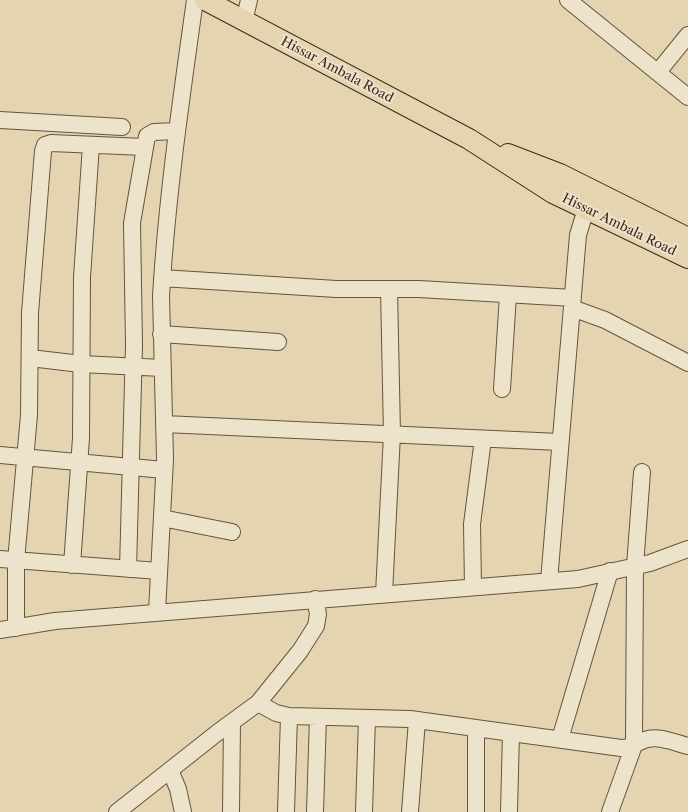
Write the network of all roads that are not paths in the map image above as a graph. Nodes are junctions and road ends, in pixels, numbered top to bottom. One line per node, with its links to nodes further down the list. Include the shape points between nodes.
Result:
1 (195, 0): 11 (street)
2 (205, 0): 5 (main road, Hissar Ambala Road)
3 (249, 0): 5 (street)
4 (568, 0): 7 (street)
5 (244, 22): 12 (main road, Hissar Ambala Road)
6 (688, 35): 7 (street)
7 (658, 72): 8 (street)
8 (688, 97)
9 (0, 120): 10 (street)
10 (122, 126)
11 (176, 131): 14 (street, via 150,134); 18 (street)
12 (469, 139): 15 (main road, Hissar Ambala Road, via 554,193); 16 (main road, Hissar Ambala Road, via 560,174)
13 (91, 145): 14 (street); 24 (street, via 51,143 45,145 43,151 30,313); 26 (street, via 82,278)
14 (144, 147): 27 (street, via 132,223)
15 (586, 209): 17 (main road, Hissar Ambala Road); 21 (street, via 578,235)
16 (688, 238)
17 (688, 258)
18 (162, 278): 19 (street); 22 (street)
19 (389, 290): 20 (street); 31 (street)
20 (508, 295): 21 (street); 29 (street)
21 (572, 303): 25 (street); 33 (street)
22 (161, 334): 23 (street); 28 (street)
23 (278, 342)
24 (30, 358): 26 (street); 35 (street, via 30,415)
25 (688, 363)
26 (81, 364): 27 (street); 36 (street)
27 (133, 366): 28 (street); 37 (street)
28 (162, 368): 30 (street)
29 (502, 389)
30 (164, 424): 31 (street); 38 (street)
31 (392, 434): 32 (street); 52 (street)
32 (483, 439): 33 (street); 51 (street, via 472,524)
33 (560, 442): 50 (street)
34 (0, 455): 35 (street)
35 (26, 458): 36 (street); 44 (street)
36 (79, 464): 37 (street); 45 (street)
37 (131, 467): 38 (street); 47 (street)
38 (164, 470): 40 (street)
39 (642, 472): 46 (street)
40 (162, 518): 41 (street); 48 (street)
41 (232, 532)
42 (688, 549): 46 (street)
43 (0, 560): 44 (street)
44 (16, 561): 45 (street); 55 (street)
45 (72, 564): 47 (street)
46 (635, 566): 49 (street); 66 (street)
47 (128, 569): 48 (street)
48 (159, 571): 54 (street)
49 (610, 572): 50 (street, via 578,579); 65 (street)
50 (549, 581): 51 (street)
51 (473, 586): 52 (street)
52 (384, 594): 53 (street)
53 (315, 599): 54 (street); 57 (street, via 318,614 316,626)
54 (157, 612): 55 (street, via 55,621)
55 (16, 628): 56 (street)
56 (0, 630)
57 (258, 703): 58 (street, via 276,713); 62 (street)
58 (289, 716): 59 (street); 72 (street)
59 (318, 717): 60 (street); 73 (street)
60 (368, 718): 61 (street); 74 (street)
61 (417, 720): 63 (street); 75 (street)
62 (232, 723): 68 (street); 71 (street)
63 (476, 728): 64 (street); 76 (street)
64 (511, 733): 65 (street); 77 (street)
65 (560, 739): 66 (street, via 621,748)
66 (634, 745): 67 (street, via 655,738); 78 (street)
67 (688, 746)
68 (170, 770): 69 (street); 70 (street, via 178,789)
69 (118, 812)
70 (183, 812)
71 (231, 812)
72 (286, 812)
73 (315, 812)
74 (364, 812)
75 (410, 812)
76 (476, 812)
77 (509, 812)
78 (610, 812)

